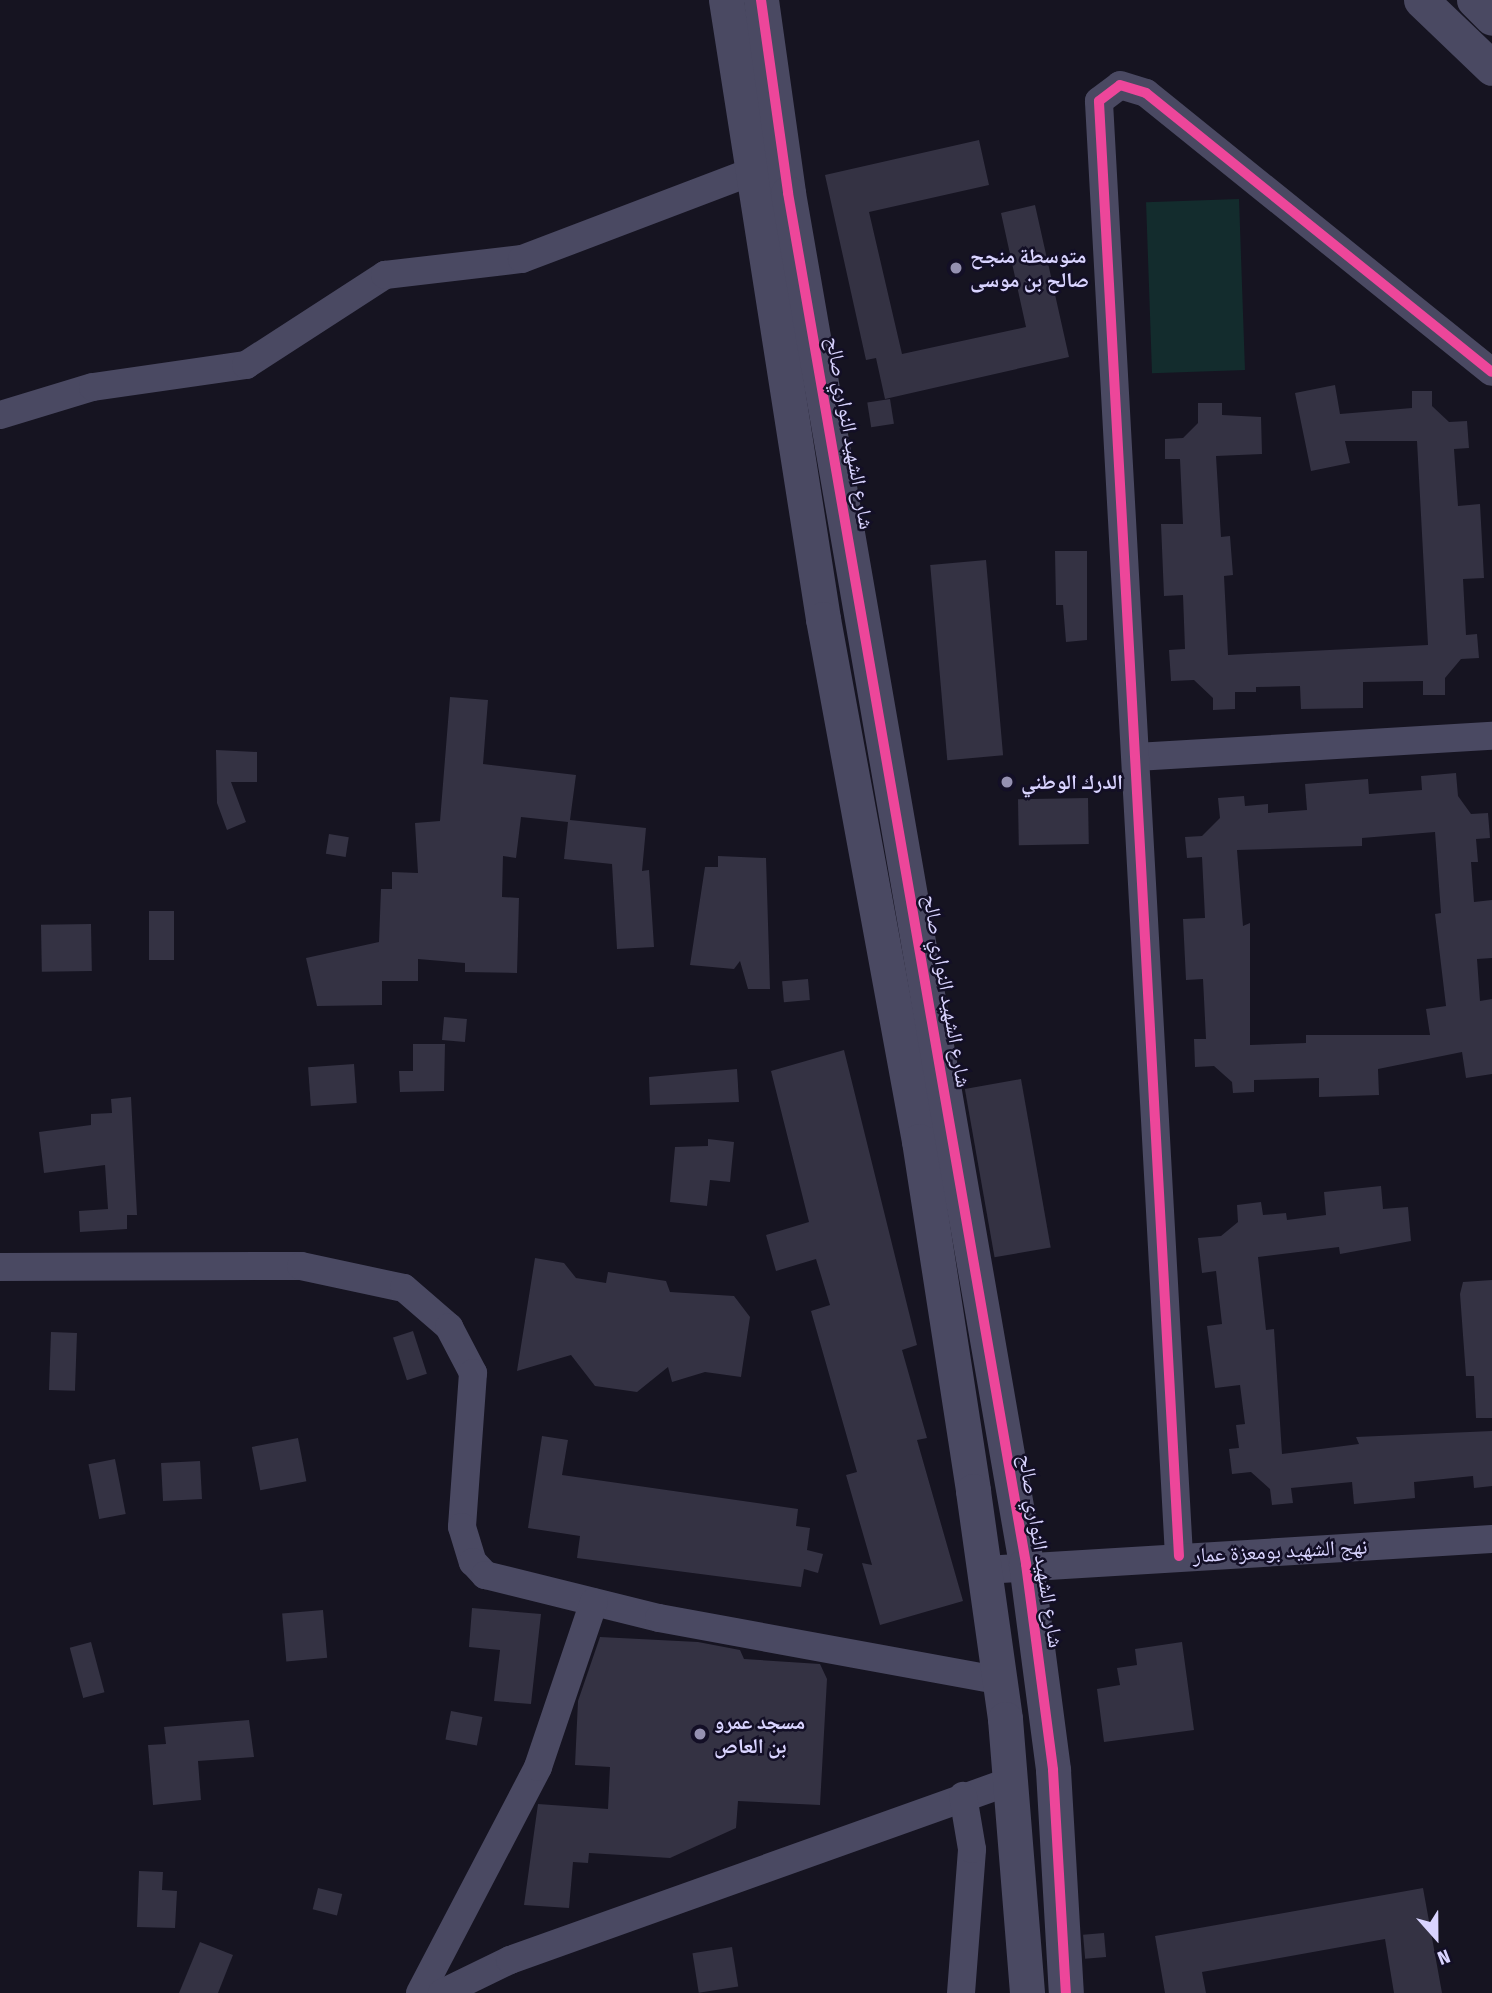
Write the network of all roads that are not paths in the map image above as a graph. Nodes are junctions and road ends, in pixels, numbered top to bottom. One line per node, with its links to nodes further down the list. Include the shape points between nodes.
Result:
1 (726, 0): 7 (street)
2 (761, 0): 15 (street, شارع الشهيد النواري صالح, via 788,193)
3 (1421, 0): 6 (street)
4 (1474, 0): 5 (street)
5 (1492, 18)
6 (1492, 68)
7 (754, 171): 9 (street, via 522,259 405,269 374,279 247,365 93,387); 16 (street, via 823,619 919,1141)
8 (1492, 372): 11 (street, via 1146,93 1129,85 1105,94 1097,112 1100,197)
9 (0, 415)
10 (1492, 736): 11 (street)
11 (1136, 757): 14 (street)
12 (0, 1267): 17 (street, via 301,1266 377,1280 421,1297 449,1327 473,1373 462,1527 473,1562 500,1582)
13 (1492, 1539): 14 (street, نهج الشهيد بومعزة عمار)
14 (1179, 1556): 15 (street, نهج الشهيد بومعزة عمار)
15 (1026, 1564): 16 (street, نهج الشهيد بومعزة عمار); 25 (street, شارع الشهيد النواري صالح, via 1053,1770)
16 (984, 1570): 18 (street)
17 (594, 1602): 18 (street); 21 (street, via 538,1767)
18 (998, 1680): 19 (street)
19 (1011, 1781): 20 (street); 24 (street)
20 (963, 1797): 22 (street, via 510,1960); 23 (street, via 972,1849)
21 (420, 1993)
22 (442, 1993)
23 (961, 1993)
24 (1027, 1993)
25 (1066, 1993)

